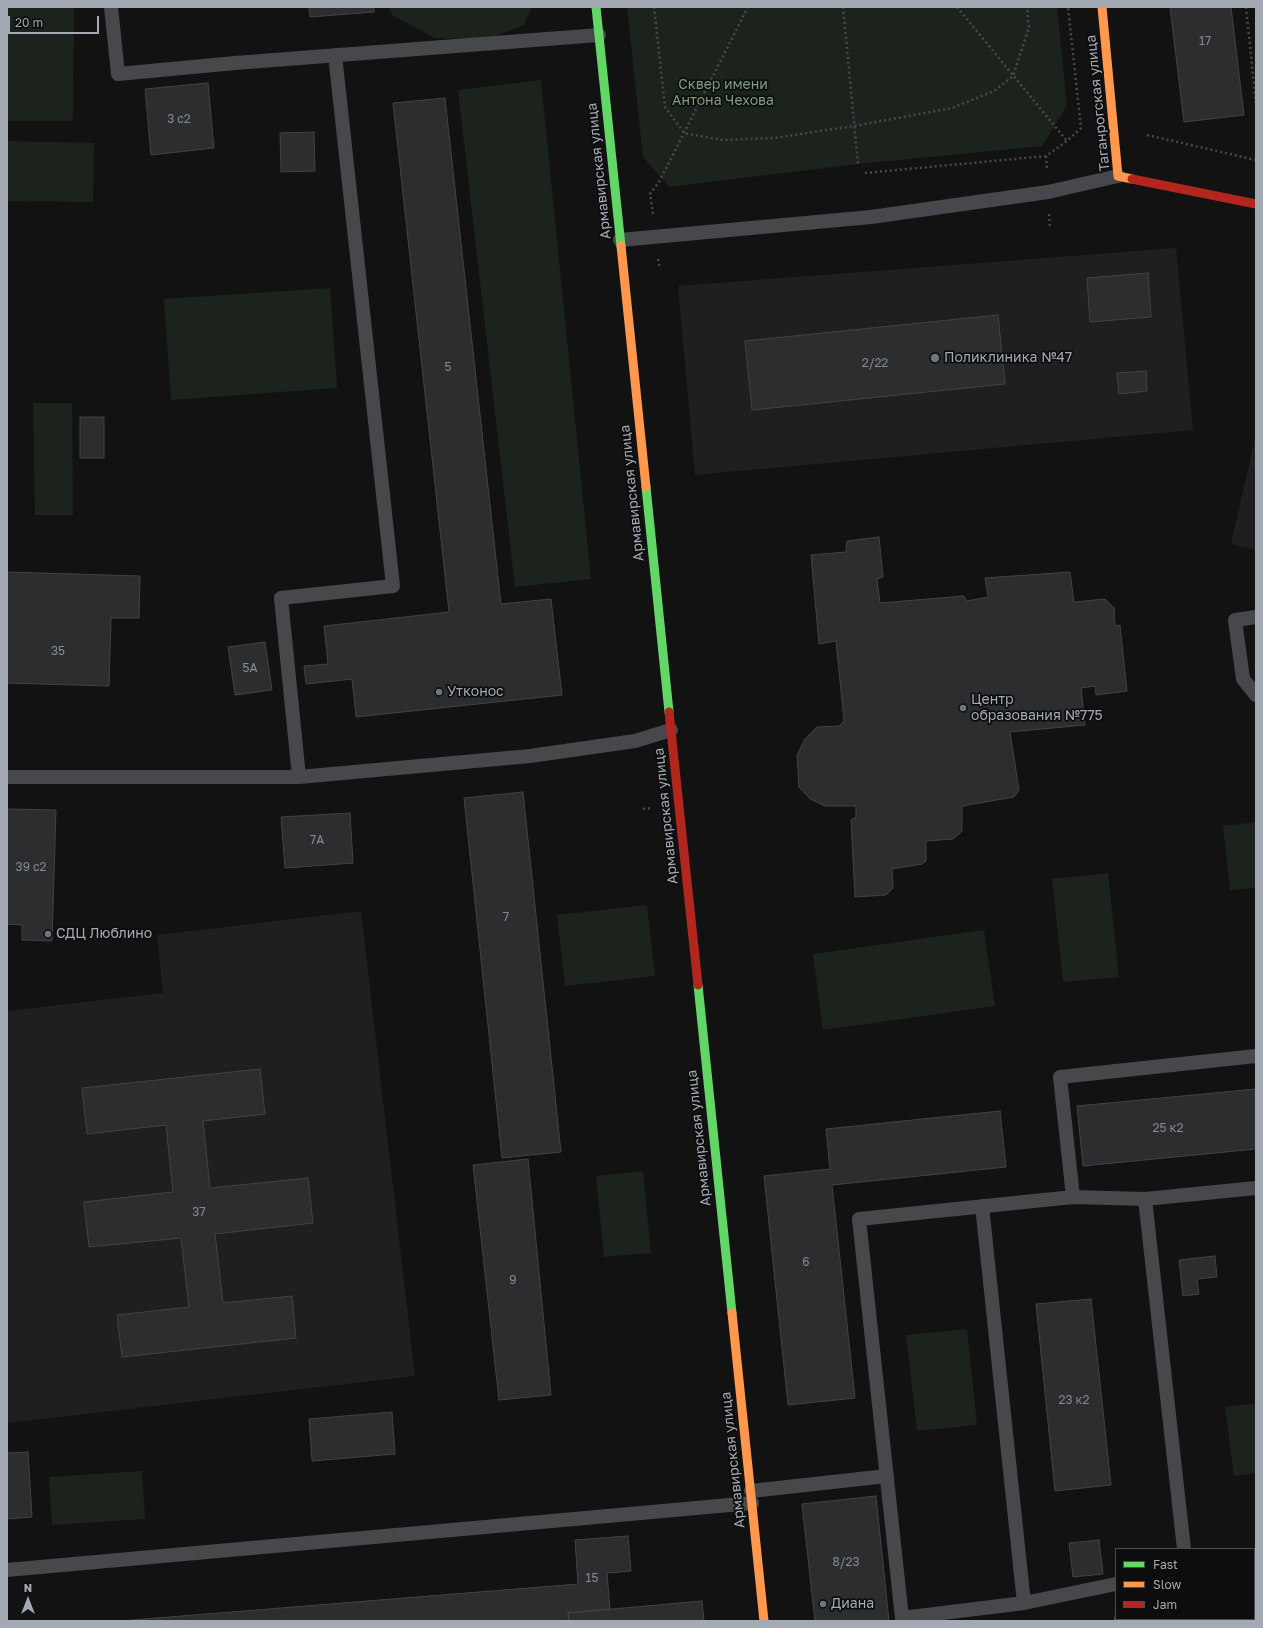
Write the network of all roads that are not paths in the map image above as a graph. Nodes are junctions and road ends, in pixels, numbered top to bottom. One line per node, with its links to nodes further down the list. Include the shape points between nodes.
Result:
1 (111, 7): 5 (lane, via 118,74)
2 (596, 7): 4 (street, Армавирская улица)
3 (1102, 7): 6 (street, Таганрогская улица)
4 (599, 35): 5 (lane); 8 (street, Армавирская улица)
5 (335, 55): 13 (lane, via 393,586 281,598)
6 (1118, 176): 7 (street, Таганрогская улица); 8 (lane, via 1048,192 871,217)
7 (1256, 204)
8 (620, 240): 11 (street, Армавирская улица)
9 (1256, 617): 10 (lane, via 1235,620 1243,679)
10 (1256, 695)
11 (671, 730): 13 (lane, via 635,741 530,756); 20 (street, Армавирская улица)
12 (7, 777): 13 (lane)
13 (299, 777)
14 (1256, 1056): 16 (lane, via 1060,1077)
15 (1256, 1188): 17 (lane)
16 (1072, 1197): 17 (lane); 18 (lane)
17 (1145, 1199): 21 (lane)
18 (982, 1206): 19 (lane, via 860,1219); 24 (lane)
19 (887, 1476): 20 (lane); 24 (lane, via 902,1618)
20 (751, 1497): 22 (lane); 25 (street, Армавирская улица)
21 (1184, 1548)
22 (7, 1570)
23 (1115, 1584): 24 (lane)
24 (1024, 1603)
25 (764, 1621)

